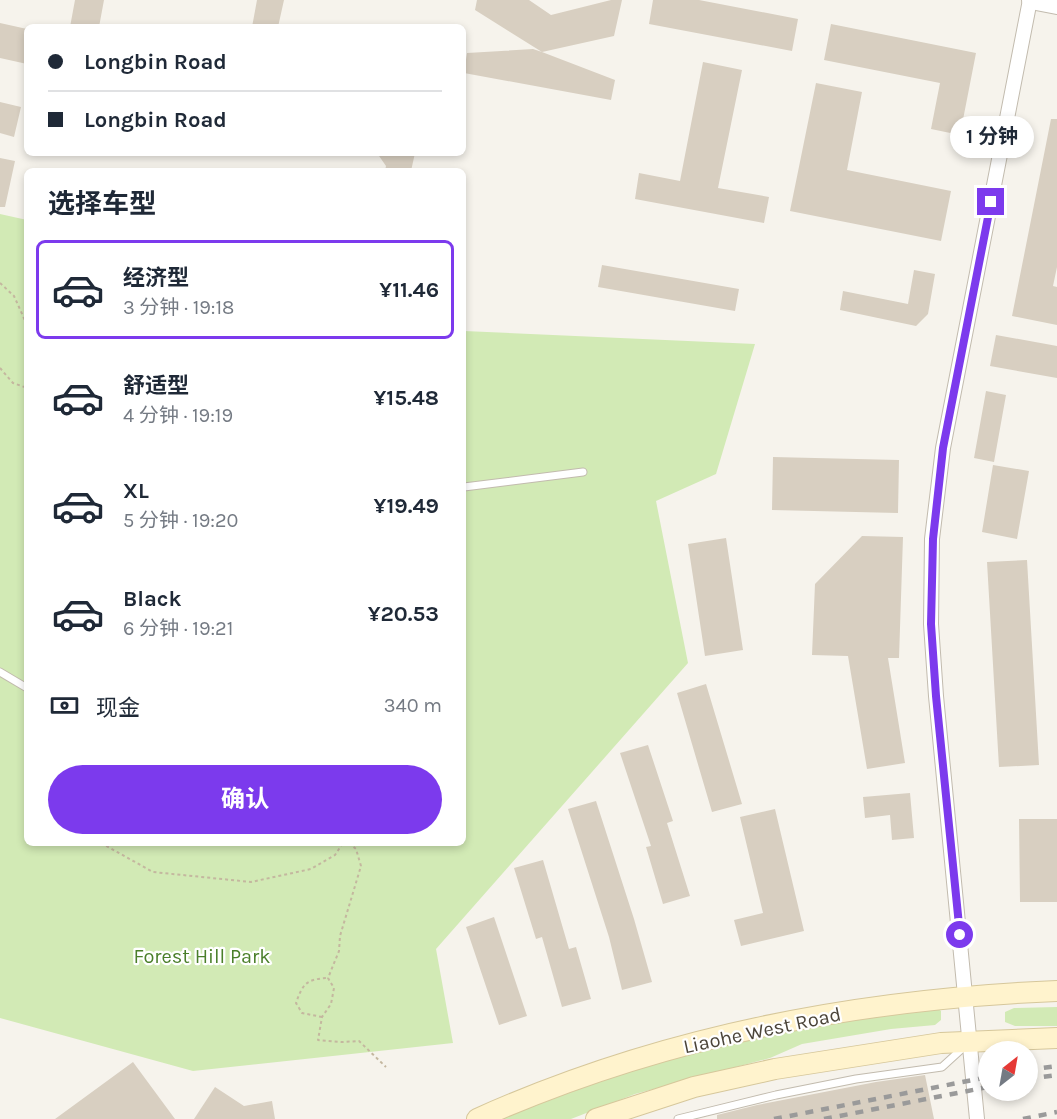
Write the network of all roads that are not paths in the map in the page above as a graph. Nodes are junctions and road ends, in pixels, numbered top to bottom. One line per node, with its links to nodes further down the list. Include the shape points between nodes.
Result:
1 (1030, 0): 2 (street); 8 (street, via 943,448 933,539 931,624 936,696)
2 (1057, 5)
3 (582, 472): 4 (lane)
4 (466, 487)
5 (0, 672): 6 (lane)
6 (24, 686)
7 (1057, 991): 8 (main road, Liaohe West Road)
8 (966, 996): 10 (street); 11 (main road, Liaohe West Road, via 859,1008 685,1046 591,1074)
9 (1057, 1038): 10 (main road, Liaohe West Road)
10 (970, 1041): 12 (main road, Liaohe West Road, via 775,1069 694,1087); 13 (lane, via 942,1067 856,1079); 14 (street)
11 (477, 1119)
12 (596, 1119)
13 (678, 1119)
14 (977, 1119)

